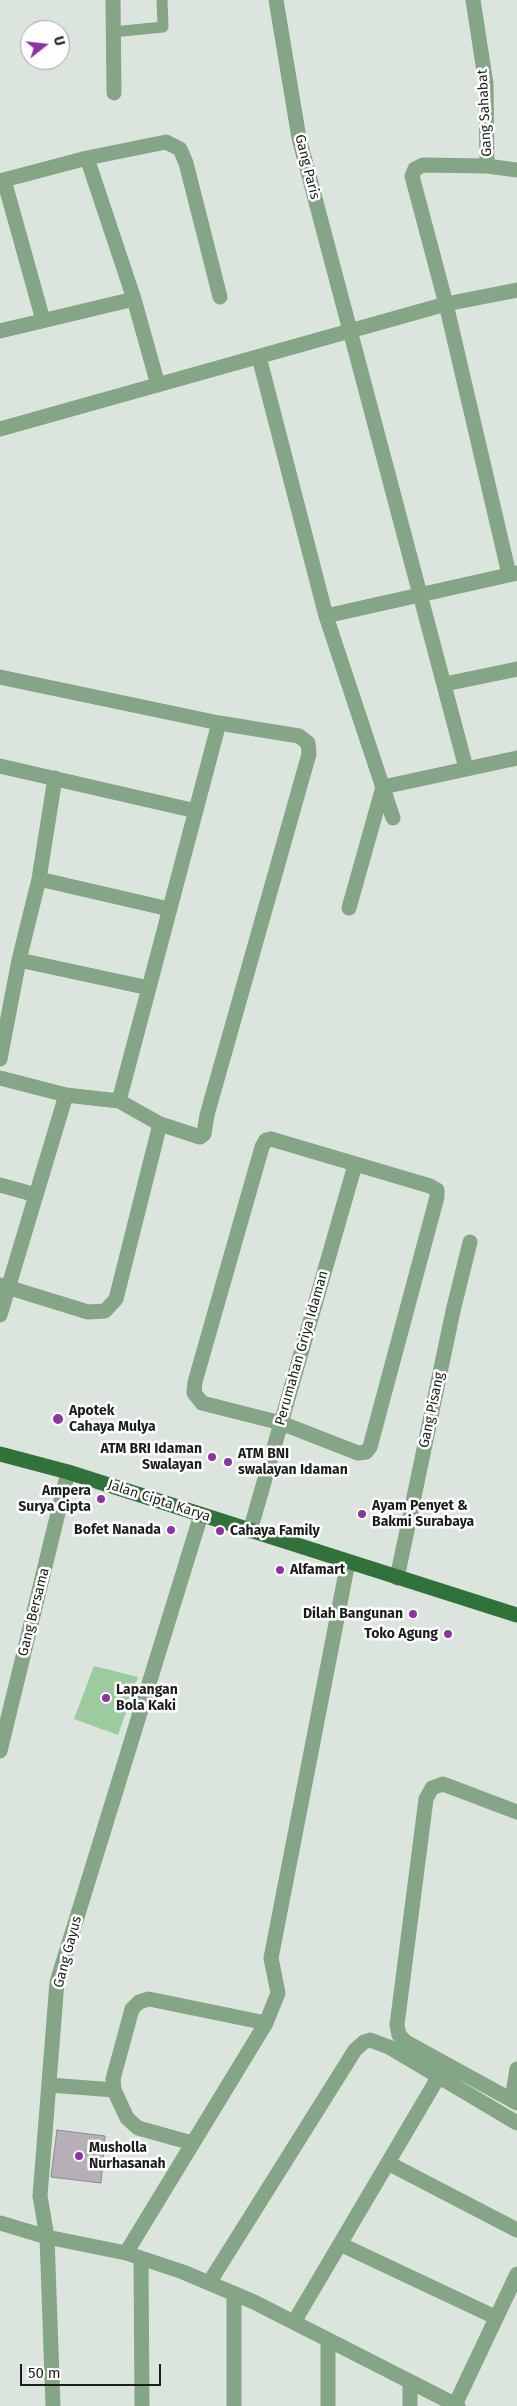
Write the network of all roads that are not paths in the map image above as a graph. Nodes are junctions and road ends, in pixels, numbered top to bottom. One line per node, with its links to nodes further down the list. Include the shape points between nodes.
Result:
1 (113, 0): 5 (street)
2 (162, 0): 5 (lane, via 163,26)
3 (276, 0): 17 (street, Gang Paris, via 300,138)
4 (473, 0): 8 (street, Gang Sahabat, via 486,84)
5 (113, 32): 6 (street)
6 (114, 94)
7 (87, 158): 10 (street); 12 (street, via 166,142 180,149); 13 (street)
8 (487, 166): 9 (street); 14 (street, via 423,165 412,176)
9 (517, 170)
10 (2, 181): 15 (street)
11 (517, 290): 14 (street)
12 (220, 297)
13 (134, 299): 15 (street); 19 (street)
14 (446, 304): 17 (street); 21 (street)
15 (43, 320): 16 (street)
16 (0, 331)
17 (349, 332): 18 (street); 22 (street, Gang Paris)
18 (259, 357): 19 (street); 23 (street)
19 (158, 385): 20 (street)
20 (0, 428)
21 (513, 574): 22 (street)
22 (420, 594): 23 (street); 26 (street, Gang Paris)
23 (326, 616): 32 (street)
24 (517, 669): 26 (street)
25 (0, 677): 27 (street)
26 (445, 684): 30 (street, Gang Paris)
27 (219, 723): 33 (street); 44 (street, via 299,736 308,743 309,754 204,1134 200,1137)
28 (517, 758): 30 (street)
29 (0, 766): 31 (street)
30 (466, 768): 32 (street)
31 (54, 778): 33 (street); 35 (street)
32 (383, 787): 34 (street); 36 (street)
33 (196, 811): 37 (street)
34 (393, 818)
35 (39, 879): 37 (street); 38 (street)
36 (349, 908)
37 (169, 909): 39 (street)
38 (18, 960): 39 (street); 40 (street)
39 (149, 988): 43 (street)
40 (0, 1059)
41 (0, 1078): 42 (street)
42 (66, 1095): 43 (street); 47 (street)
43 (119, 1101): 44 (street)
44 (160, 1124): 49 (street, via 116,1299 105,1310 88,1312)
45 (355, 1165): 51 (street, Perumahan Griya Idaman); 51 (street, via 437,1190 370,1447 366,1452 358,1453); 51 (street, via 266,1140 195,1382 194,1393 202,1403)
46 (0, 1185): 47 (street)
47 (36, 1195): 49 (street)
48 (470, 1242): 57 (street, Gang Pisang)
49 (4, 1286): 50 (street)
50 (0, 1315)
51 (281, 1423): 55 (street, Perumahan Griya Idaman)
52 (0, 1454): 53 (main road, Jalan Cipta Karya)
53 (68, 1472): 54 (main road, Jalan Cipta Karya); 59 (street, Gang Bersama)
54 (200, 1515): 55 (main road, Jalan Cipta Karya); 64 (street, Gang Gayus, via 57,1982)
55 (250, 1531): 56 (main road, Jalan Cipta Karya)
56 (348, 1562): 57 (main road, Jalan Cipta Karya); 61 (street, via 271,1958 278,1993)
57 (397, 1578): 58 (main road, Jalan Cipta Karya)
58 (517, 1615)
59 (0, 1751)
60 (517, 1812): 66 (street, via 443,1784 432,1788 426,1800 397,2026 398,2034 406,2042)
61 (266, 2023): 65 (street, via 149,1999 140,2002 132,2009 113,2079); 68 (street)
62 (517, 2069): 66 (street)
63 (439, 2076): 67 (street); 69 (street); 77 (street, via 389,2047 370,2040 355,2050)
64 (50, 2085): 65 (street); 72 (street, Gang Gayus, via 40,2196)
65 (114, 2090): 68 (street, via 127,2118 138,2128)
66 (514, 2102)
67 (517, 2123)
68 (192, 2143): 74 (street)
69 (388, 2163): 71 (street); 73 (street)
70 (0, 2223): 72 (street)
71 (517, 2230)
72 (47, 2237): 74 (street); 84 (street, Gang Gayus)
73 (340, 2244): 79 (street); 80 (street)
74 (126, 2253): 75 (street)
75 (141, 2258): 77 (street); 85 (street)
76 (517, 2274): 79 (street)
77 (209, 2283): 78 (street)
78 (234, 2294): 80 (street); 86 (street)
79 (495, 2317): 83 (street)
80 (294, 2322): 81 (street)
81 (328, 2340): 82 (street); 87 (street)
82 (410, 2382): 83 (street); 88 (street)
83 (457, 2405)
84 (53, 2406)
85 (142, 2406)
86 (234, 2406)
87 (328, 2406)
88 (410, 2406)

